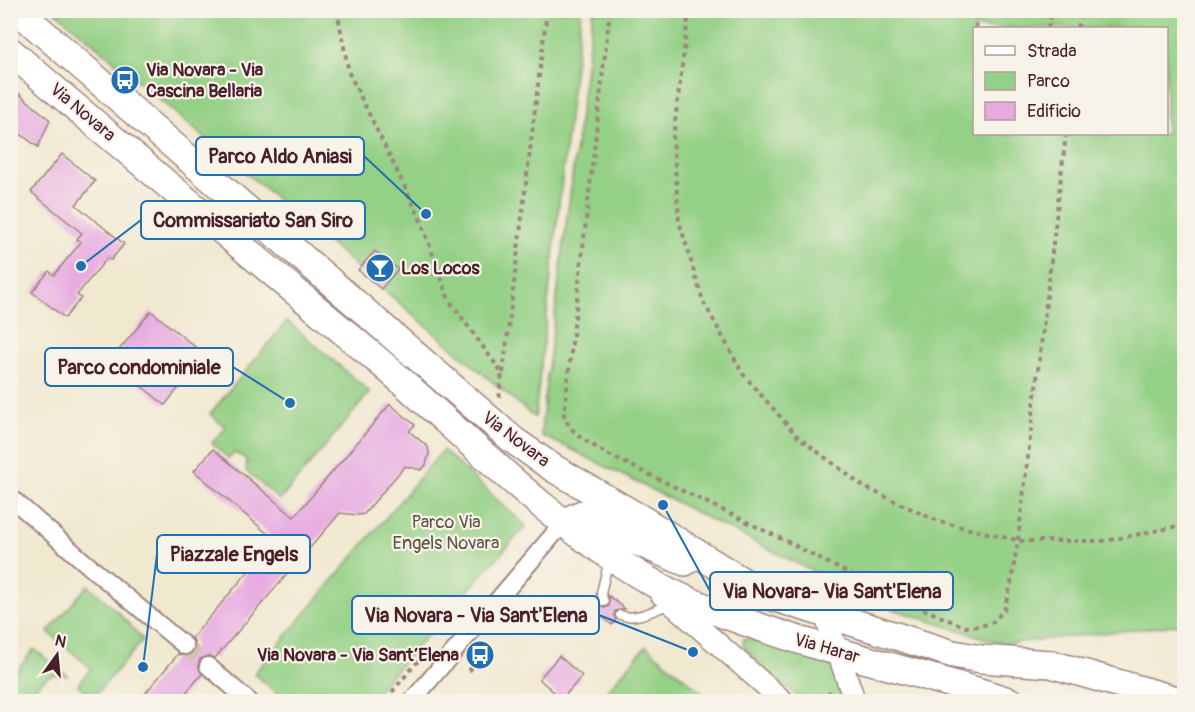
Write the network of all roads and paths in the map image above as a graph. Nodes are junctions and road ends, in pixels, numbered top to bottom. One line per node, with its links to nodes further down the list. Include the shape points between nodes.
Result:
1 (17, 10): 16 (main road, Via Novara)
2 (337, 10): 17 (path, via 350,73 419,216 449,300)
3 (548, 10): 17 (path)
4 (610, 10): 23 (path, via 564,414 567,425 607,454 884,592 965,627 993,622 1004,610)
5 (688, 10): 23 (path, via 673,138 679,221 703,301 743,374 798,437 864,487 940,522)
6 (978, 10): 9 (path)
7 (1052, 10): 10 (path)
8 (1081, 10): 11 (path)
9 (976, 27)
10 (1048, 27)
11 (1078, 27)
12 (10, 51): 16 (main road, Via Novara)
13 (10, 63): 14 (lane)
14 (64, 110)
15 (1066, 135): 23 (path)
16 (165, 160): 19 (main road, Via Novara, via 495,426); 21 (main road, Via Novara)
17 (502, 373): 18 (path)
18 (499, 404)
19 (553, 468): 21 (main road); 26 (main road, Via Novara)
20 (10, 497): 31 (street)
21 (564, 522): 24 (main road, Via Novara); 26 (main road, via 582,514 633,540); 40 (street)
22 (1185, 525): 23 (path, via 1105,542)
23 (1018, 540)
24 (610, 556): 25 (main road, Via Novara); 27 (lane, via 601,593)
25 (648, 581): 28 (main road, Via Harar)
26 (763, 594): 30 (main road, Via Novara)
27 (604, 602)
28 (678, 602): 29 (lane, via 634,616); 34 (main road, Via Harar); 41 (street)
29 (620, 615)
30 (825, 615): 34 (street); 44 (main road, Via Harar, via 953,654 1052,664)
31 (185, 646)
32 (490, 646): 36 (path)
33 (428, 650): 37 (path)
34 (838, 651): 38 (main road, Via Harar); 42 (street)
35 (208, 666): 39 (street)
36 (469, 671)
37 (392, 692)
38 (980, 697): 43 (main road, Via Harar)
39 (250, 702)
40 (411, 702)
41 (784, 702)
42 (855, 702)
43 (1011, 702)
44 (1183, 702)

